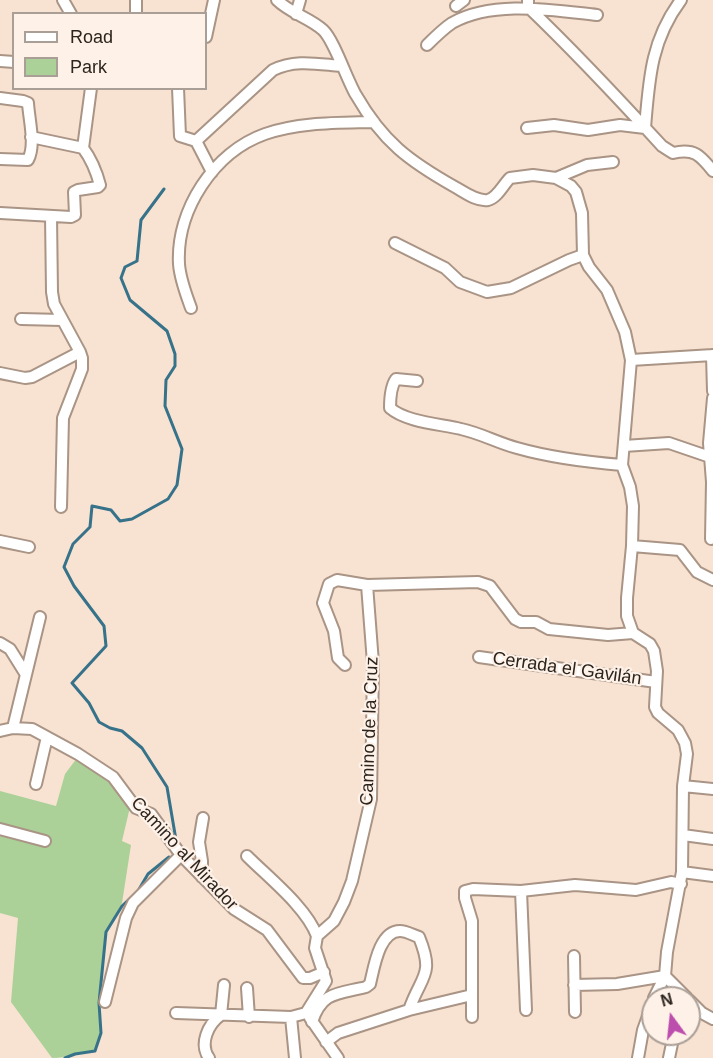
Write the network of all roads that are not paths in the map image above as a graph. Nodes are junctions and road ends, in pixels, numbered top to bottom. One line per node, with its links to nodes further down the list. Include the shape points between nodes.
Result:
1 (214, 0): 8 (street)
2 (277, 0): 6 (street)
3 (300, 0): 6 (street)
4 (681, 0): 16 (street, via 660,34 653,58)
5 (528, 3): 7 (street); 9 (street, via 484,9 453,22); 16 (street)
6 (297, 14): 10 (street, via 323,30)
7 (597, 15)
8 (207, 32)
9 (428, 45)
10 (341, 66): 14 (street); 18 (street, via 297,63 273,70)
11 (91, 90): 19 (street)
12 (178, 90): 18 (street, via 180,136)
13 (0, 98): 17 (street, via 28,104)
14 (374, 122): 23 (street, via 313,124 266,134 237,148); 24 (street, via 404,155 437,178 485,201 494,198 510,178)
15 (527, 128): 16 (street)
16 (645, 128): 22 (street, via 673,153 690,150)
17 (31, 136): 19 (street); 20 (street, via 28,160)
18 (196, 141): 23 (street)
19 (83, 148): 26 (street, via 92,160 100,185 74,192 75,214 71,217)
20 (0, 159)
21 (613, 162): 24 (street, via 587,165)
22 (713, 170)
23 (213, 172): 29 (street, via 190,206 181,239 180,277)
24 (556, 178): 28 (street, via 571,186 579,199)
25 (0, 213): 26 (street)
26 (51, 216): 31 (street, via 52,292)
27 (394, 243): 28 (street, via 445,268 460,282 487,292 511,288)
28 (583, 255): 34 (street, via 607,290 625,333)
29 (191, 308)
30 (21, 319): 31 (street)
31 (62, 320): 32 (street)
32 (80, 352): 35 (street, via 25,378); 42 (street, via 82,369 63,418)
33 (712, 355): 34 (street); 37 (street)
34 (631, 360): 39 (street)
35 (0, 373)
36 (417, 381): 41 (street, via 393,382 390,408 423,422 463,429 554,458)
37 (713, 392)
38 (713, 398): 40 (street)
39 (624, 446): 40 (street, via 669,443); 41 (street)
40 (710, 457): 43 (street)
41 (622, 465): 45 (street, via 633,506)
42 (61, 507)
43 (711, 539)
44 (0, 541): 46 (street)
45 (632, 546): 47 (street, via 680,550 697,572); 50 (street, via 627,616)
46 (29, 547)
47 (713, 580)
48 (367, 585): 50 (street, via 478,582 490,586 520,622 608,635); 53 (street, via 333,581 323,603 334,631 338,658); 73 (street, Camino de la Cruz, via 373,663 371,799 344,902 334,921)
49 (40, 617): 54 (street)
50 (633, 633): 55 (street, via 654,651)
51 (0, 643): 54 (street, via 10,649)
52 (479, 657): 55 (street, Cerrada el Gavilán)
53 (345, 666)
54 (25, 673): 56 (street)
55 (656, 682): 60 (street, via 655,707 685,743)
56 (13, 728): 57 (street, Camino al Mirador); 58 (street, Camino al Mirador, via 32,729)
57 (0, 731)
58 (47, 737): 59 (street); 67 (street, Camino al Mirador, via 113,777 136,808 151,814)
59 (36, 783)
60 (683, 786): 61 (street); 64 (street)
61 (713, 789)
62 (203, 818): 70 (street, via 199,842)
63 (0, 829): 66 (street)
64 (683, 835): 65 (street); 71 (street)
65 (713, 839)
66 (45, 841)
67 (181, 855): 70 (street, Camino al Mirador); 83 (street, via 133,903)
68 (247, 856): 73 (street, via 302,912)
69 (713, 876): 71 (street)
70 (202, 877): 75 (street, Camino al Mirador, via 234,909 267,930 303,978)
71 (682, 878): 72 (street, via 636,890 575,885); 76 (street)
72 (522, 891): 82 (street, via 465,891 472,921); 85 (street)
73 (317, 936): 75 (street, via 315,948)
74 (574, 956): 78 (street)
75 (324, 972): 92 (street, via 326,981)
76 (665, 976): 78 (street); 79 (street); 80 (street)
77 (224, 985): 88 (street)
78 (574, 986): 86 (street)
79 (660, 986)
80 (675, 986)
81 (248, 988): 89 (street)
82 (472, 995): 84 (street); 91 (street)
83 (105, 1002)
84 (409, 1010): 92 (street, via 427,970 427,960 419,937 402,931 386,938 370,984 330,996); 94 (street, via 338,1033)
85 (526, 1010)
86 (575, 1012)
87 (176, 1013): 88 (street)
88 (221, 1015): 89 (street); 95 (street, via 211,1024 204,1045)
89 (249, 1017): 90 (street)
90 (291, 1017): 92 (street); 96 (street)
91 (471, 1017)
92 (309, 1018): 94 (street)
93 (641, 1041): 98 (street)
94 (326, 1042): 97 (street)
95 (208, 1058)
96 (295, 1058)
97 (338, 1058)
98 (638, 1058)

